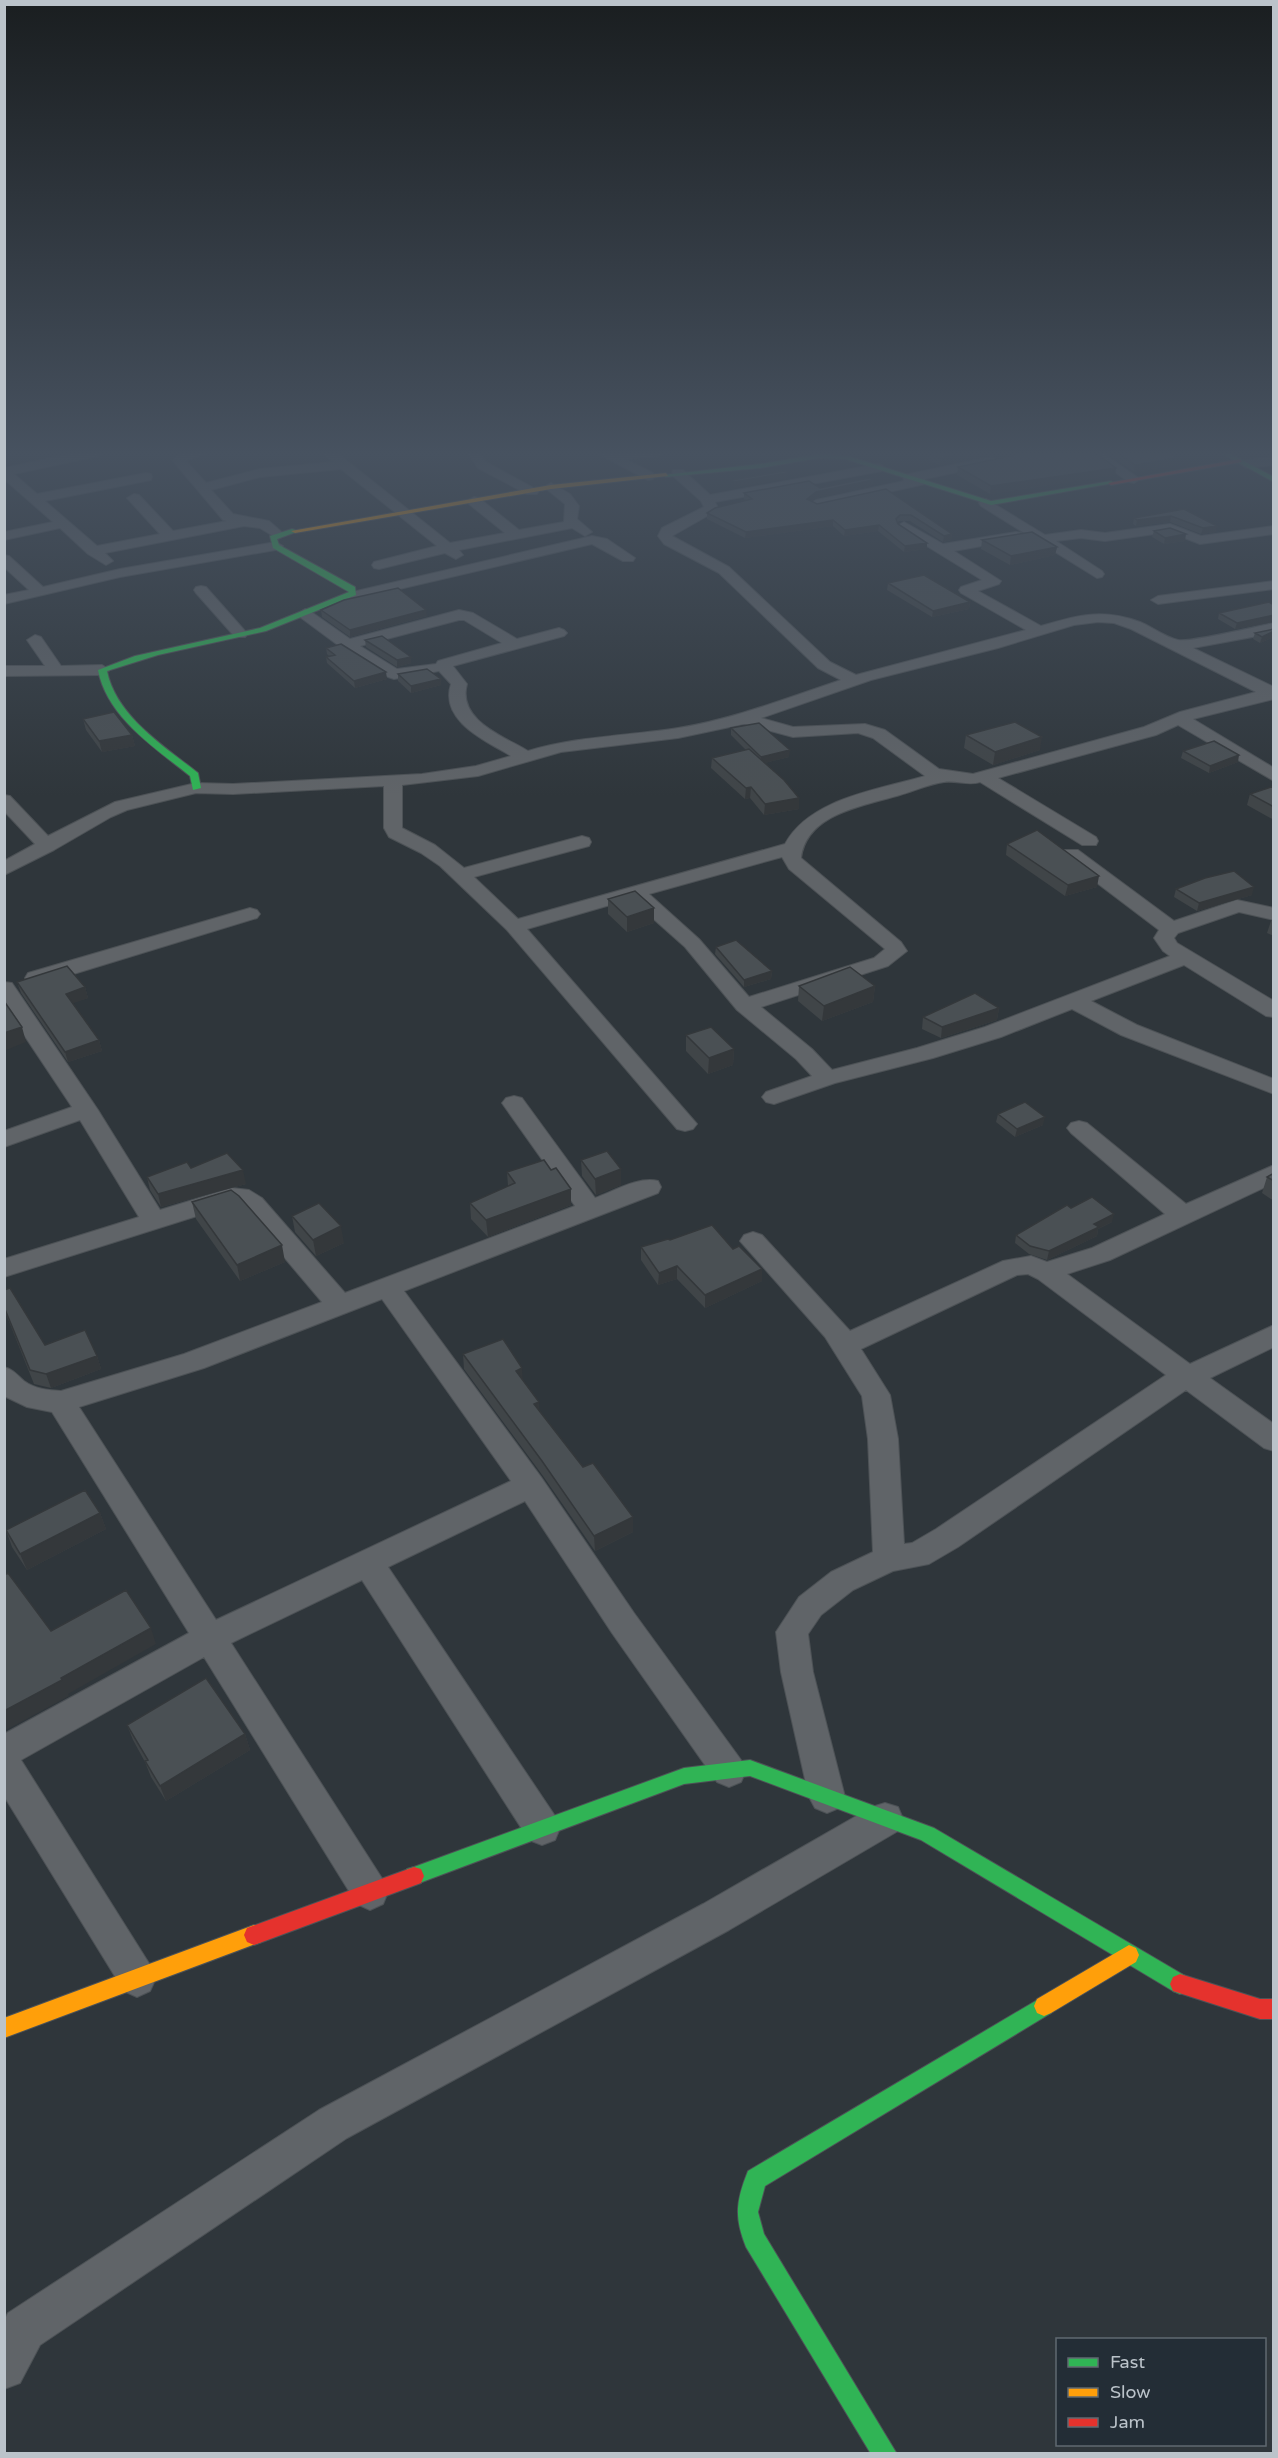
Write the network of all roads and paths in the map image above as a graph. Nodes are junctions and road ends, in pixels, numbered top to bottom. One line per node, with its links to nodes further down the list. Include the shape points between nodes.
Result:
1 (12, 567): 14 (street)
2 (112, 567): 10 (street)
3 (151, 567): 10 (street)
4 (317, 567): 15 (street, via 352,589 354,592)
5 (478, 567): 9 (street)
6 (718, 567): 31 (street, via 824,664)
7 (969, 567): 20 (street, via 994,581 966,590)
8 (1086, 567): 11 (street)
9 (473, 568): 15 (street)
10 (120, 573): 14 (street)
11 (1097, 574)
12 (1274, 585): 17 (street)
13 (201, 590): 22 (street)
14 (40, 592): 16 (street)
15 (348, 597): 18 (street)
16 (4, 600)
17 (1158, 600)
18 (305, 614): 22 (street); 25 (street)
19 (1274, 628): 26 (street)
20 (1039, 631): 26 (street, via 1098,617 1136,626); 31 (street)
21 (559, 633): 24 (street)
22 (240, 634): 29 (street, via 124,661)
23 (35, 640): 28 (street)
24 (514, 644): 25 (street, via 468,616 459,615); 27 (street)
25 (347, 645): 27 (street, via 394,674)
26 (1177, 646): 32 (street)
27 (444, 665): 35 (street, via 459,684 454,692 460,712)
28 (56, 670): 29 (street); 30 (street)
29 (102, 670): 40 (street, via 102,680 130,722 195,775)
30 (4, 671)
31 (854, 680): 33 (street)
32 (1271, 694): 34 (street)
33 (742, 719): 35 (street, via 709,729 559,747); 36 (street, via 793,732 859,728 879,734 933,773)
34 (1180, 719): 37 (street); 38 (street)
35 (525, 756): 39 (street, via 478,771)
36 (944, 776): 37 (street); 45 (street, via 820,815)
37 (984, 777): 42 (street)
38 (1274, 777)
39 (393, 780): 40 (street); 48 (street, via 396,833 428,849)
40 (196, 788): 44 (street, via 121,806)
41 (5, 802): 44 (street)
42 (1089, 841)
43 (582, 842): 48 (street)
44 (47, 846): 47 (street)
45 (791, 848): 49 (street); 57 (street, via 796,865 897,951 881,962)
46 (1071, 854): 53 (street)
47 (4, 869)
48 (460, 876): 52 (street)
49 (635, 892): 52 (street); 57 (street, via 692,944)
50 (250, 914): 55 (street)
51 (1274, 914): 53 (street, via 1237,906)
52 (514, 926): 64 (street)
53 (1171, 929): 54 (street, via 1164,938 1170,948)
54 (1186, 957): 56 (street); 58 (street)
55 (4, 988): 63 (street)
56 (1074, 1000): 59 (street, via 993,1032); 60 (street, via 1129,1030)
57 (745, 1005): 59 (street)
58 (1274, 1011)
59 (827, 1077): 61 (street)
60 (1274, 1087)
61 (774, 1097)
62 (514, 1103): 69 (street)
63 (86, 1110): 66 (street); 71 (street)
64 (685, 1124)
65 (1079, 1128): 70 (street)
66 (4, 1140)
67 (1274, 1173): 70 (street)
68 (649, 1187): 69 (street)
69 (590, 1209): 75 (street)
70 (1183, 1215): 74 (street, via 1101,1254)
71 (154, 1221): 73 (street); 76 (street, via 240,1196 253,1204)
72 (753, 1241): 78 (street)
73 (4, 1268)
74 (1047, 1273): 78 (street, via 1031,1265 1012,1266); 80 (street)
75 (387, 1287): 76 (street); 83 (street)
76 (340, 1305): 81 (street, via 194,1361)
77 (1274, 1335): 80 (street)
78 (845, 1345): 84 (street, via 876,1395 883,1439)
79 (4, 1377): 81 (street, via 15,1389 38,1401)
80 (1188, 1377): 82 (street); 84 (street, via 1166,1388 947,1538 918,1555)
81 (61, 1402): 86 (street)
82 (1274, 1440)
83 (530, 1485): 85 (street); 89 (street)
84 (889, 1559): 90 (street, via 842,1581 810,1606 792,1632 797,1672)
85 (368, 1563): 86 (street); 92 (street)
86 (210, 1638): 87 (street); 93 (street)
87 (4, 1752)
88 (4, 1764): 95 (street)
89 (729, 1771): 90 (street, via 750,1768); 92 (street, via 684,1776)
90 (827, 1797): 91 (street)
91 (885, 1819): 94 (street, via 927,1834); 98 (street, via 716,1917 333,2124 24,2329)
92 (542, 1828): 93 (street)
93 (370, 1892): 95 (street)
94 (1129, 1955): 96 (street, via 1180,1985 1260,2009); 99 (street, via 756,2179 747,2212 754,2239)
95 (137, 1978): 97 (street)
96 (1274, 2009)
97 (4, 2028)
98 (4, 2367)
99 (885, 2454)

